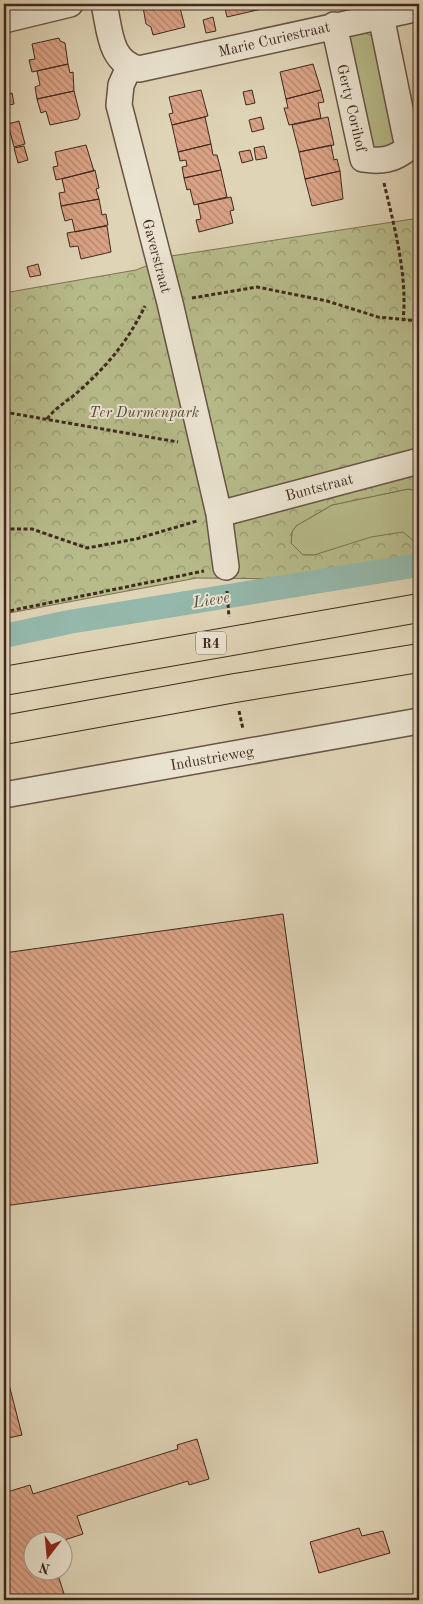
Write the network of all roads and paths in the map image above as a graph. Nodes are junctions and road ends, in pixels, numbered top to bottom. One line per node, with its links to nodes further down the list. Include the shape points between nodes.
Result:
1 (70, 4): 5 (street)
2 (104, 4): 7 (street, via 115,52)
3 (419, 8): 4 (street, Marie Curiestraat)
4 (381, 16): 6 (street, Marie Curiestraat); 8 (street, Gerty Corihof, via 408,148 400,155)
5 (4, 20)
6 (334, 26): 7 (street, Marie Curiestraat, via 149,68); 8 (street, Gerty Corihof, via 363,158)
7 (129, 67): 9 (street, Gaverstraat, via 121,85 119,105)
8 (378, 161): 10 (path, via 394,223 405,300)
9 (168, 294): 10 (path, via 257,287 378,317); 13 (path, via 155,290 128,340); 14 (street, Gaverstraat)
10 (403, 320): 11 (path)
11 (419, 321)
12 (4, 412): 13 (path)
13 (47, 419): 14 (path)
14 (202, 445): 16 (street, Gaverstraat)
15 (419, 461): 16 (street, Buntstraat)
16 (219, 514): 17 (path, via 136,539 87,548 32,529); 18 (street, Gaverstraat)
17 (4, 529)
18 (226, 567): 20 (path)
19 (419, 608): 22 (highway, R4)
20 (4, 612)
21 (419, 658): 24 (highway)
22 (4, 681)
23 (419, 721): 25 (street, Industrieweg)
24 (4, 730)
25 (4, 795)

